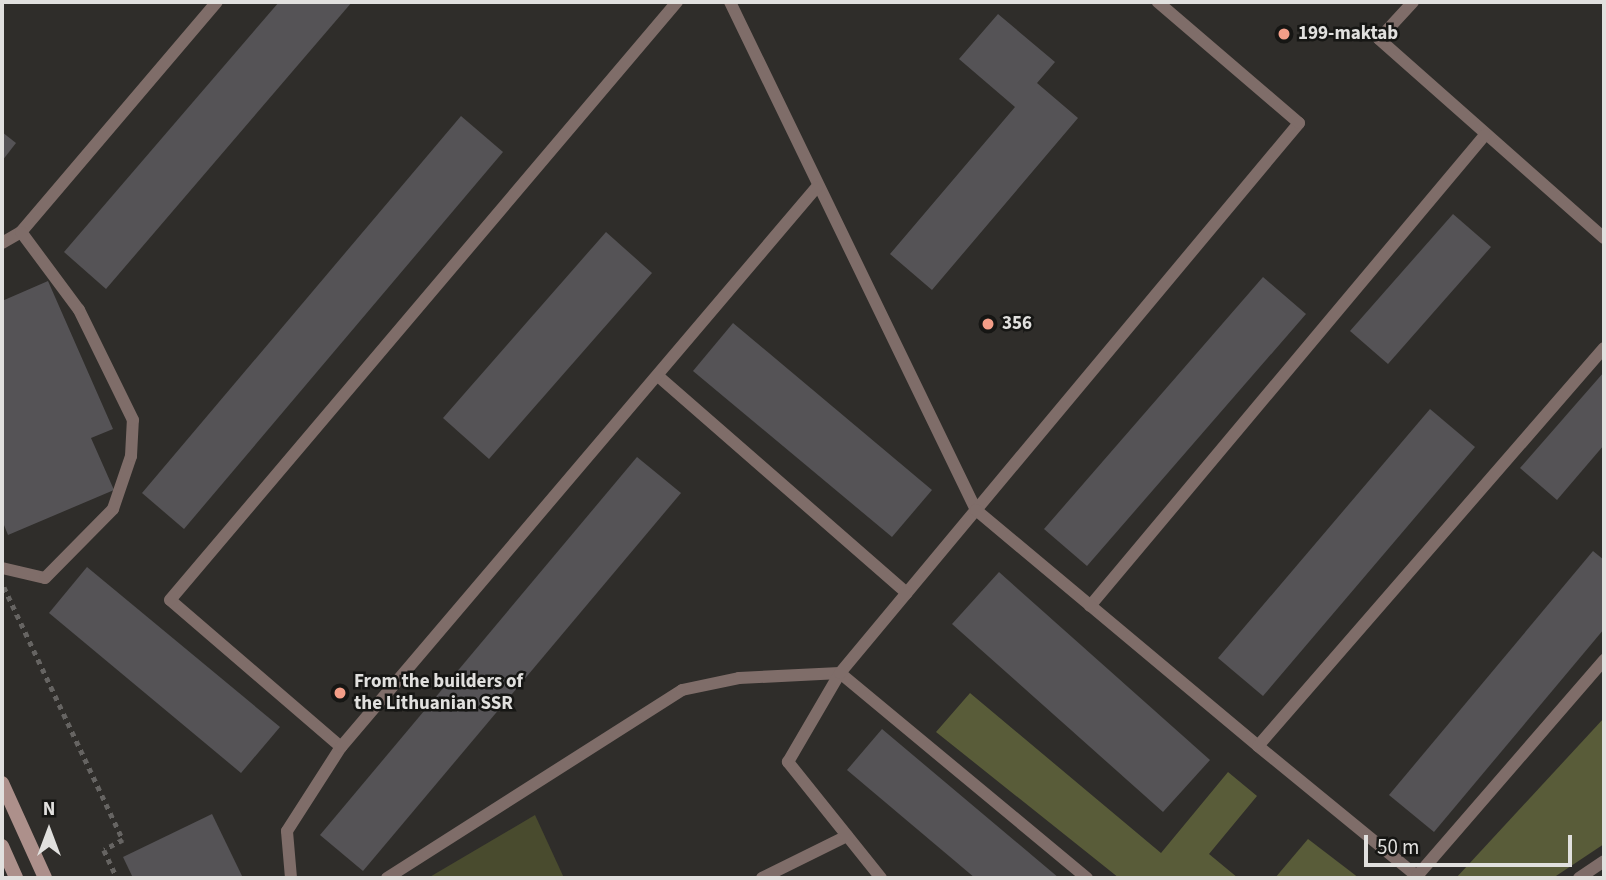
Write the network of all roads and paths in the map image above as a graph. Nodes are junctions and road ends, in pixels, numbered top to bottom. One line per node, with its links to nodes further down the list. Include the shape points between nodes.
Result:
1 (218, 2): 8 (lane)
2 (677, 2): 21 (lane, via 170,600)
3 (730, 2): 7 (lane)
4 (1158, 2): 13 (lane, via 1300,124)
5 (1413, 2): 6 (lane, via 1378,39)
6 (1485, 135): 9 (lane); 17 (lane)
7 (816, 188): 12 (lane); 13 (lane)
8 (21, 232): 10 (lane); 14 (lane, via 79,310 133,420 131,456 113,509 46,578)
9 (1604, 238)
10 (2, 243)
11 (1604, 348): 20 (lane)
12 (658, 376): 16 (lane); 21 (lane)
13 (976, 510): 16 (lane); 17 (lane)
14 (2, 568)
15 (2, 583): 29 (path, via 124,840 104,850)
16 (907, 593): 19 (lane)
17 (1090, 606): 20 (lane)
18 (1604, 660): 26 (lane)
19 (840, 673): 23 (lane, via 788,762); 31 (lane, via 739,678 682,690); 34 (lane)
20 (1258, 746): 26 (lane)
21 (341, 747): 30 (lane, via 286,831)
22 (2, 783): 28 (main road)
23 (847, 836): 32 (lane); 33 (lane)
24 (2, 846): 27 (main road)
25 (1604, 861): 35 (lane)
26 (1419, 877)
27 (16, 878)
28 (45, 878)
29 (117, 878)
30 (291, 878)
31 (387, 878)
32 (762, 878)
33 (880, 878)
34 (1087, 878)
35 (1579, 878)

